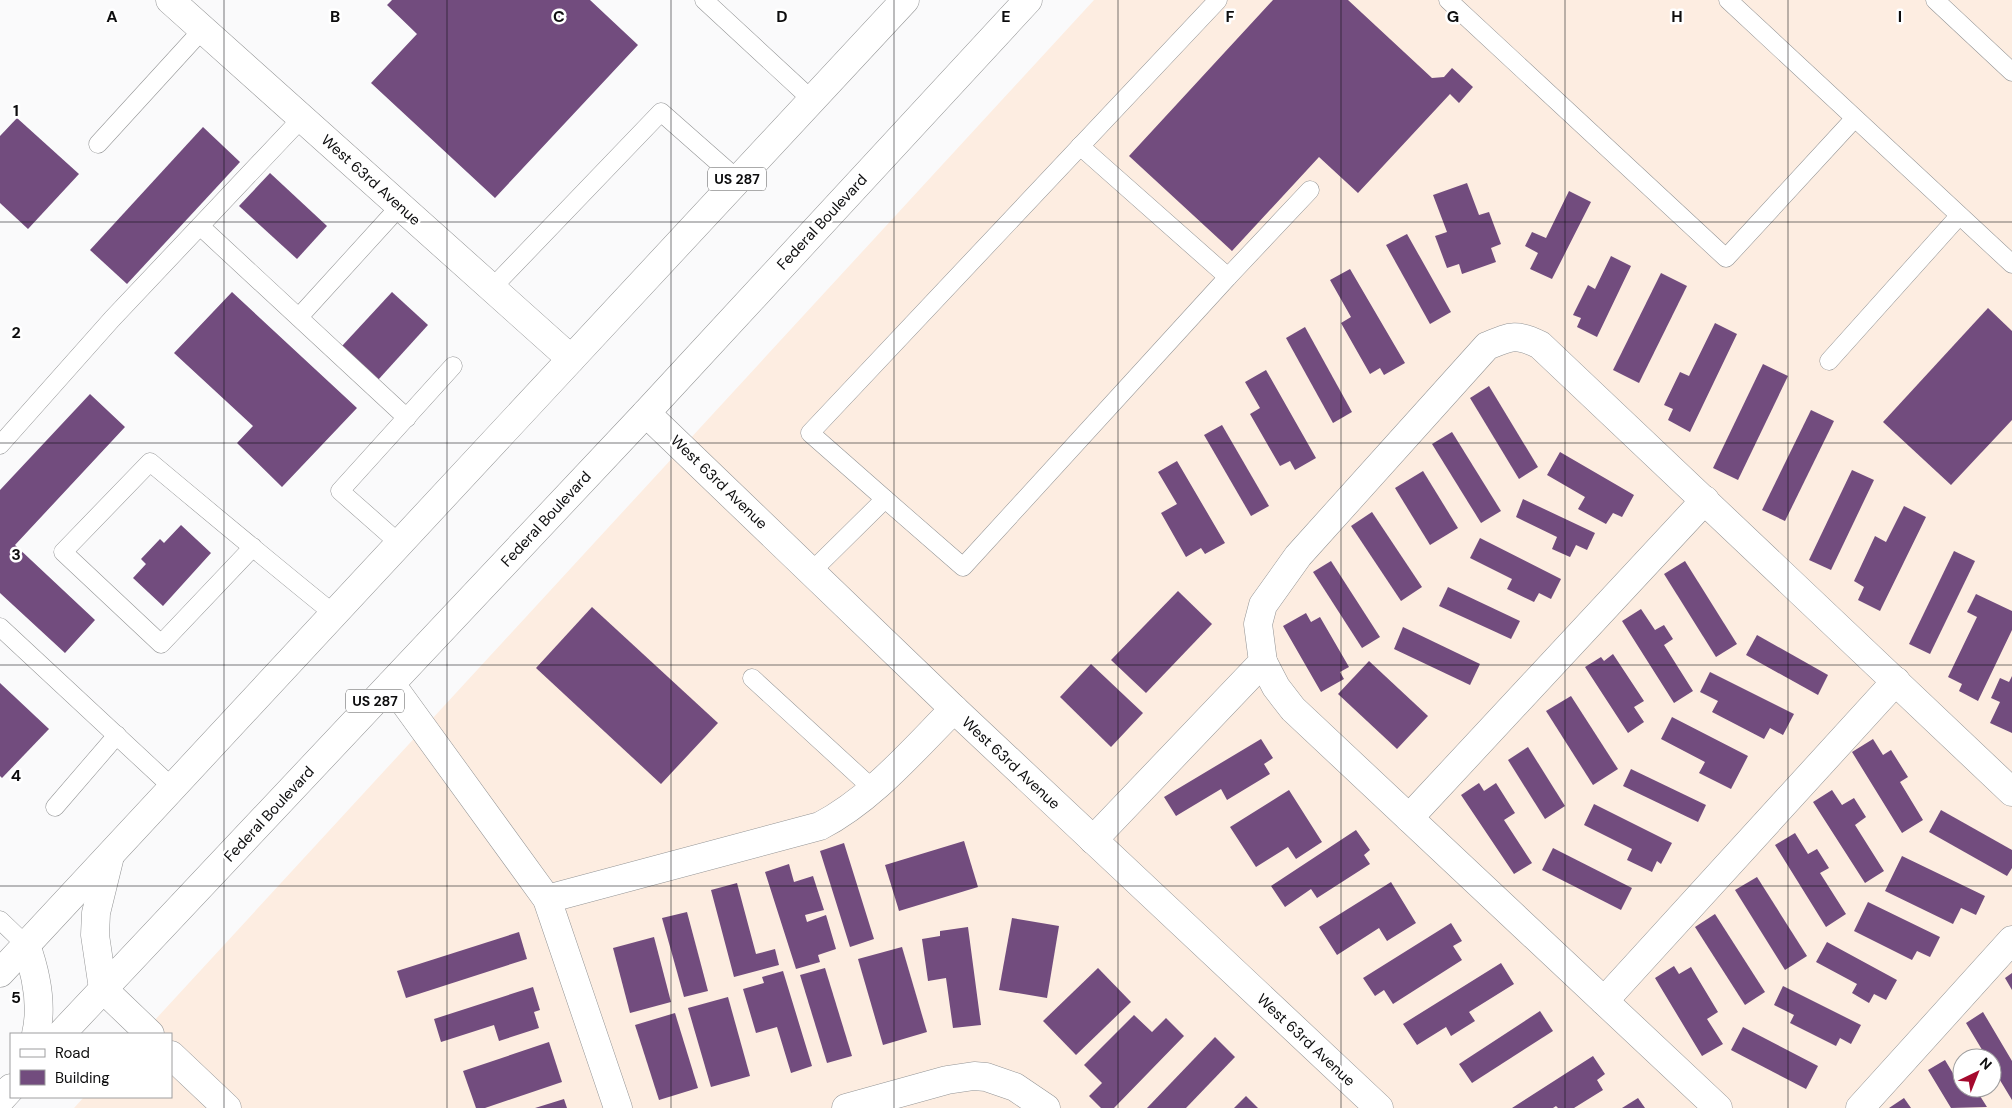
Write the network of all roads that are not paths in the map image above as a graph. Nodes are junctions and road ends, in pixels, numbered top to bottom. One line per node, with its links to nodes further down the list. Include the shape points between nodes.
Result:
1 (170, 0): 9 (street, West 63rd Avenue)
2 (704, 0): 11 (lane)
3 (904, 0): 11 (street, US 287)
4 (1028, 0): 28 (street, Federal Boulevard / US 287)
5 (1218, 0): 15 (lane)
6 (1448, 0): 13 (lane, via 1726,258)
7 (1728, 0): 13 (lane)
8 (1934, 0): 10 (lane)
9 (203, 29): 12 (street, West 63rd Avenue); 14 (lane)
10 (2012, 72)
11 (811, 99): 16 (street, US 287)
12 (302, 118): 18 (street, West 63rd Avenue); 20 (lane)
13 (1854, 119): 19 (lane)
14 (98, 144)
15 (1080, 146): 22 (lane); 31 (lane, via 810,433)
16 (737, 179): 23 (lane, via 661,112); 25 (street, US 287)
17 (1310, 190): 22 (lane)
18 (400, 206): 23 (street, West 63rd Avenue); 24 (lane)
19 (1960, 216): 21 (lane); 26 (lane)
20 (200, 226): 24 (lane); 30 (lane, via 112,318)
21 (2012, 264)
22 (1228, 277): 31 (lane, via 963,567)
23 (492, 288): 25 (street, West 63rd Avenue)
24 (299, 316): 29 (lane)
25 (572, 359): 33 (street, US 287)
26 (1828, 361)
27 (453, 366): 29 (lane)
28 (646, 413): 35 (street, West 63rd Avenue); 41 (street, Federal Boulevard / US 287)
29 (406, 418): 33 (lane, via 340,491)
30 (0, 445)
31 (885, 499): 35 (lane)
32 (1705, 500): 38 (street, via 1540,345 1510,336 1487,346 1298,556 1263,605 1258,624); 40 (street); 48 (street)
33 (400, 544): 36 (street, US 287)
34 (253, 547): 34 (lane, via 161,644 63,552 150,462); 36 (lane)
35 (812, 571): 42 (street, West 63rd Avenue)
36 (334, 614): 44 (street, US 287)
37 (0, 627): 43 (lane)
38 (1263, 662): 48 (street, via 1276,687 1293,708); 49 (street)
39 (752, 678): 45 (lane)
40 (1896, 681): 46 (street); 57 (street)
41 (391, 684): 51 (street); 56 (street, Federal Boulevard / US 287)
42 (954, 709): 45 (street); 49 (street, West 63rd Avenue)
43 (117, 735): 44 (lane); 47 (lane)
44 (172, 787): 50 (street, US 287)
45 (873, 789): 51 (street, via 820,826)
46 (2012, 792)
47 (55, 807)
48 (1408, 818): 57 (street)
49 (1093, 840): 68 (street, West 63rd Avenue)
50 (112, 852): 54 (street, US 287); 56 (street, via 96,912 95,935)
51 (547, 899): 65 (street)
52 (0, 920): 54 (lane)
53 (2012, 940): 70 (street)
54 (26, 945): 55 (street, US 287); 58 (street, via 36,978)
55 (0, 974)
56 (103, 989): 59 (street, Federal Boulevard / US 287); 60 (street)
57 (1604, 1001): 69 (street)
58 (36, 1033)
59 (62, 1033)
60 (149, 1033)
61 (172, 1056): 64 (street)
62 (10, 1089): 63 (street)
63 (0, 1100)
64 (227, 1108)
65 (618, 1108)
66 (846, 1108): 67 (street, via 947,1080 974,1076 1015,1086)
67 (1046, 1108)
68 (1379, 1108)
69 (1718, 1108)
70 (1860, 1108)

